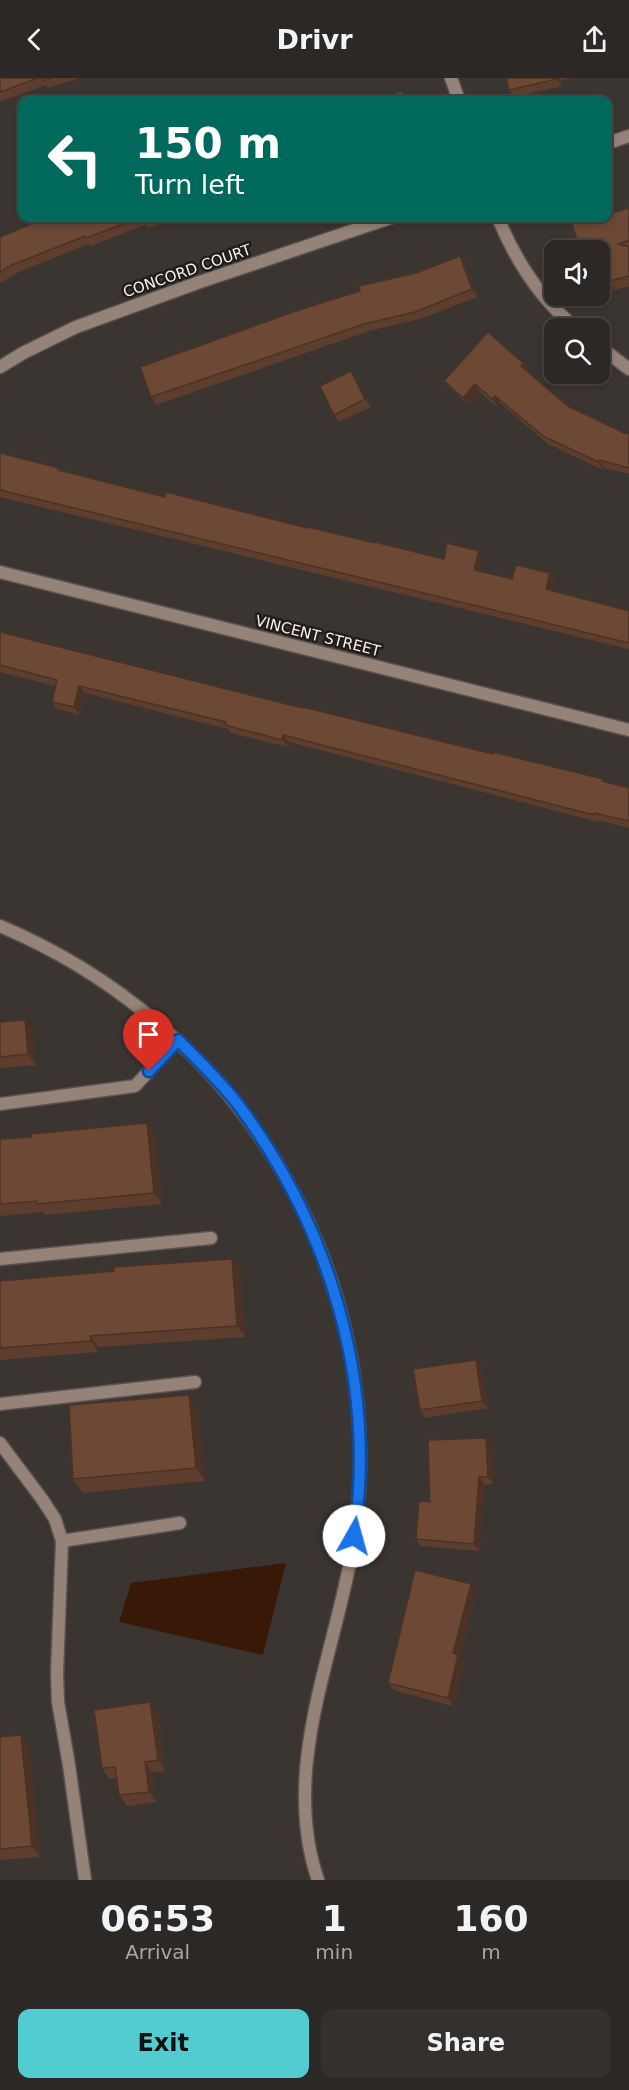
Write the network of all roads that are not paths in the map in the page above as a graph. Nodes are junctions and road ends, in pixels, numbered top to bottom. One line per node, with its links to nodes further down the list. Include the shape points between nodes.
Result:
1 (451, 78): 2 (street)
2 (458, 96)
3 (629, 136): 4 (street)
4 (612, 142)
5 (378, 222): 9 (street, CONCORD COURT, via 76,327)
6 (500, 222): 7 (street, via 532,280)
7 (566, 318)
8 (610, 355): 10 (street)
9 (0, 367)
10 (629, 369)
11 (0, 572): 12 (street, VINCENT STREET)
12 (629, 730)
13 (0, 926): 14 (street, via 87,971 127,997)
14 (178, 1040): 15 (street, via 135,1086); 24 (street, via 239,1106 277,1162 322,1256 348,1344 358,1424 359,1486 352,1550 316,1705 307,1766 306,1815)
15 (0, 1104)
16 (211, 1238): 17 (street)
17 (0, 1259)
18 (195, 1382): 19 (street)
19 (0, 1404)
20 (0, 1444): 22 (street, via 55,1519)
21 (180, 1523): 22 (street)
22 (62, 1541): 23 (street, via 58,1702)
23 (85, 1880)
24 (318, 1880)

